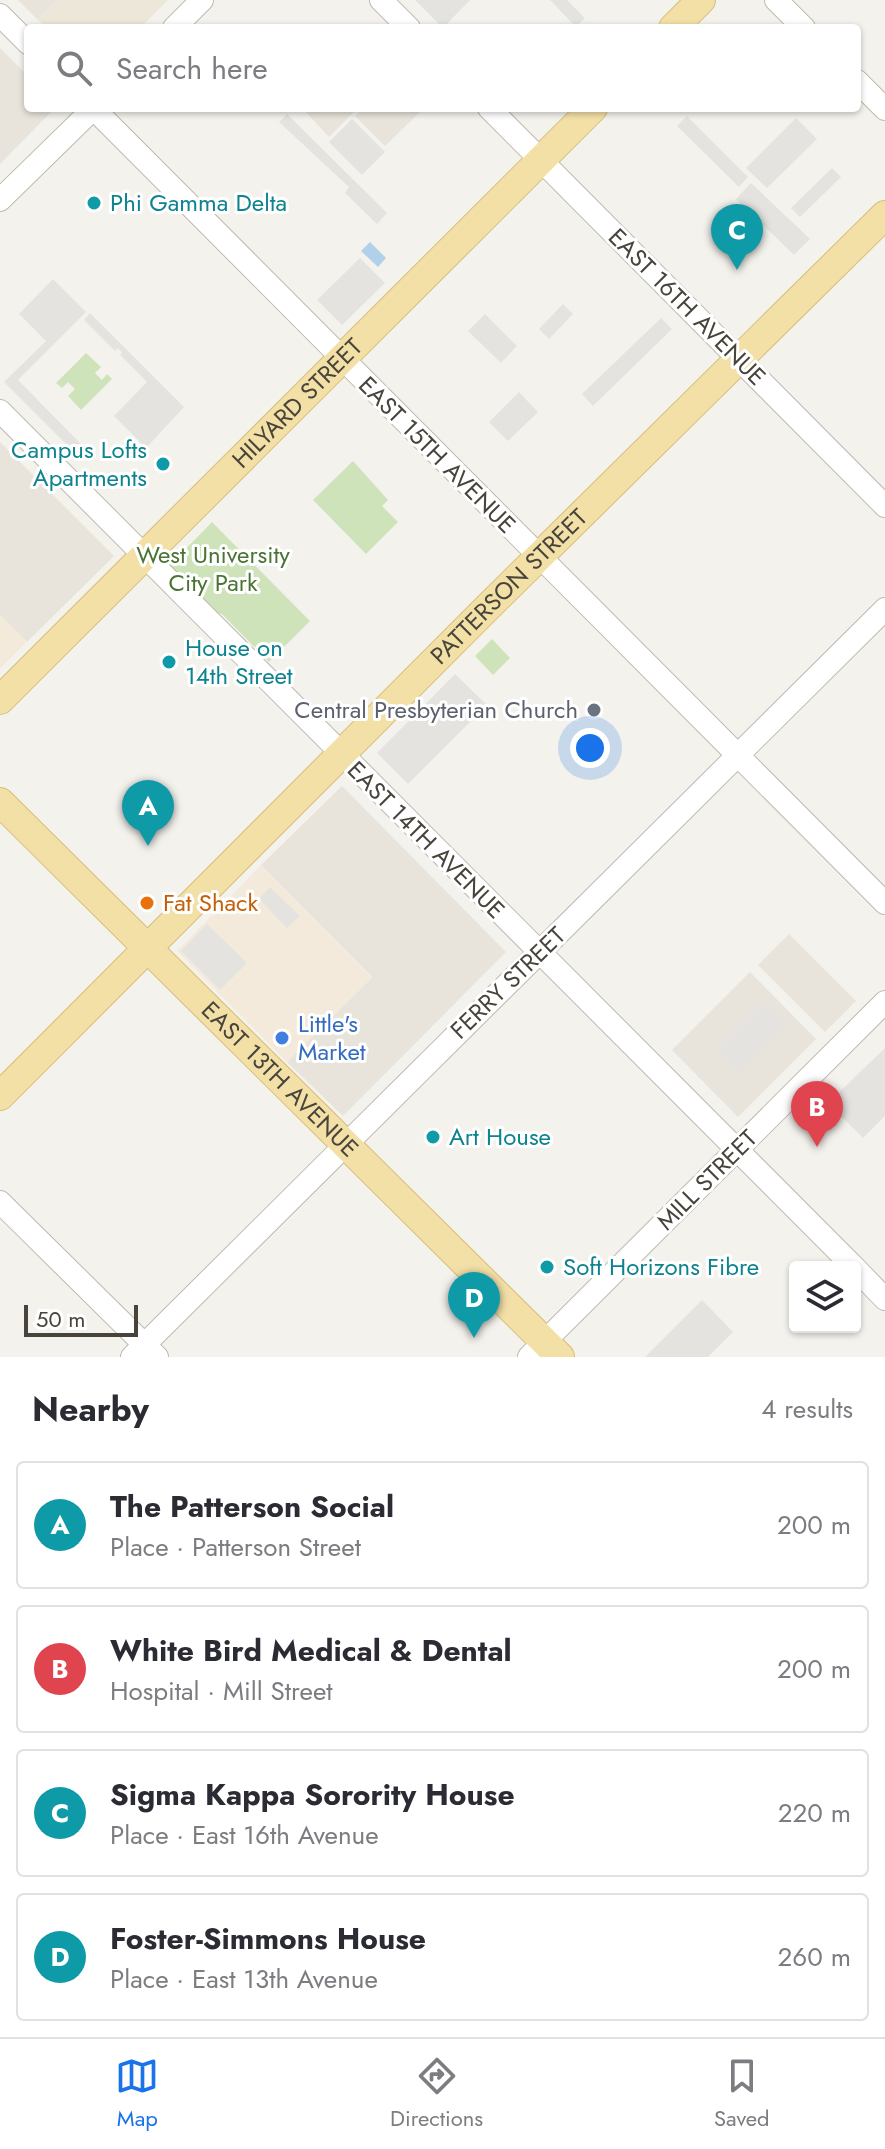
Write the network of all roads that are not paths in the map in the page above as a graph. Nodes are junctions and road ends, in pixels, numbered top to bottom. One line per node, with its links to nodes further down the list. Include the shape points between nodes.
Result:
1 (202, 0): 6 (street)
2 (381, 0): 7 (street)
3 (701, 0): 8 (main road)
4 (776, 0): 9 (street)
5 (0, 15): 10 (street)
6 (178, 24)
7 (405, 24)
8 (677, 24)
9 (800, 24)
10 (24, 39)
11 (861, 85): 12 (street)
12 (885, 109)
13 (89, 112): 18 (street)
14 (97, 112): 20 (street, EAST 15TH AVENUE)
15 (493, 112): 17 (street, EAST 16TH AVENUE)
16 (589, 112): 17 (main road, HILYARD STREET)
17 (541, 160): 20 (main road, HILYARD STREET); 21 (street, EAST 16TH AVENUE)
18 (0, 200)
19 (885, 215): 21 (main road, PATTERSON STREET)
20 (342, 359): 24 (main road, HILYARD STREET); 25 (street, EAST 15TH AVENUE)
21 (739, 360): 23 (street, EAST 16TH AVENUE); 25 (main road, PATTERSON STREET)
22 (0, 411): 24 (street, EAST 14TH AVENUE)
23 (885, 506)
24 (143, 556): 27 (main road, HILYARD STREET); 28 (street, EAST 14TH AVENUE)
25 (538, 558): 28 (main road, PATTERSON STREET); 29 (street, EAST 15TH AVENUE)
26 (885, 609): 29 (street, FERRY STREET)
27 (0, 700)
28 (342, 755): 32 (main road, PATTERSON STREET); 33 (street, EAST 14TH AVENUE)
29 (738, 756): 31 (street, EAST 15TH AVENUE); 33 (street, FERRY STREET)
30 (0, 802): 32 (main road, EAST 13TH AVENUE)
31 (885, 903)
32 (147, 948): 35 (main road, PATTERSON STREET); 36 (main road, EAST 13TH AVENUE)
33 (539, 954): 36 (street, FERRY STREET); 37 (street, EAST 14TH AVENUE)
34 (885, 1002): 37 (street, MILL STREET)
35 (0, 1096)
36 (344, 1145): 42 (main road, EAST 13TH AVENUE); 43 (street, FERRY STREET)
37 (737, 1150): 39 (street, EAST 14TH AVENUE); 42 (street, MILL STREET)
38 (0, 1202): 43 (street)
39 (847, 1261)
40 (861, 1275): 41 (street, EAST 14TH AVENUE)
41 (885, 1299)
42 (544, 1352)
43 (144, 1353)

